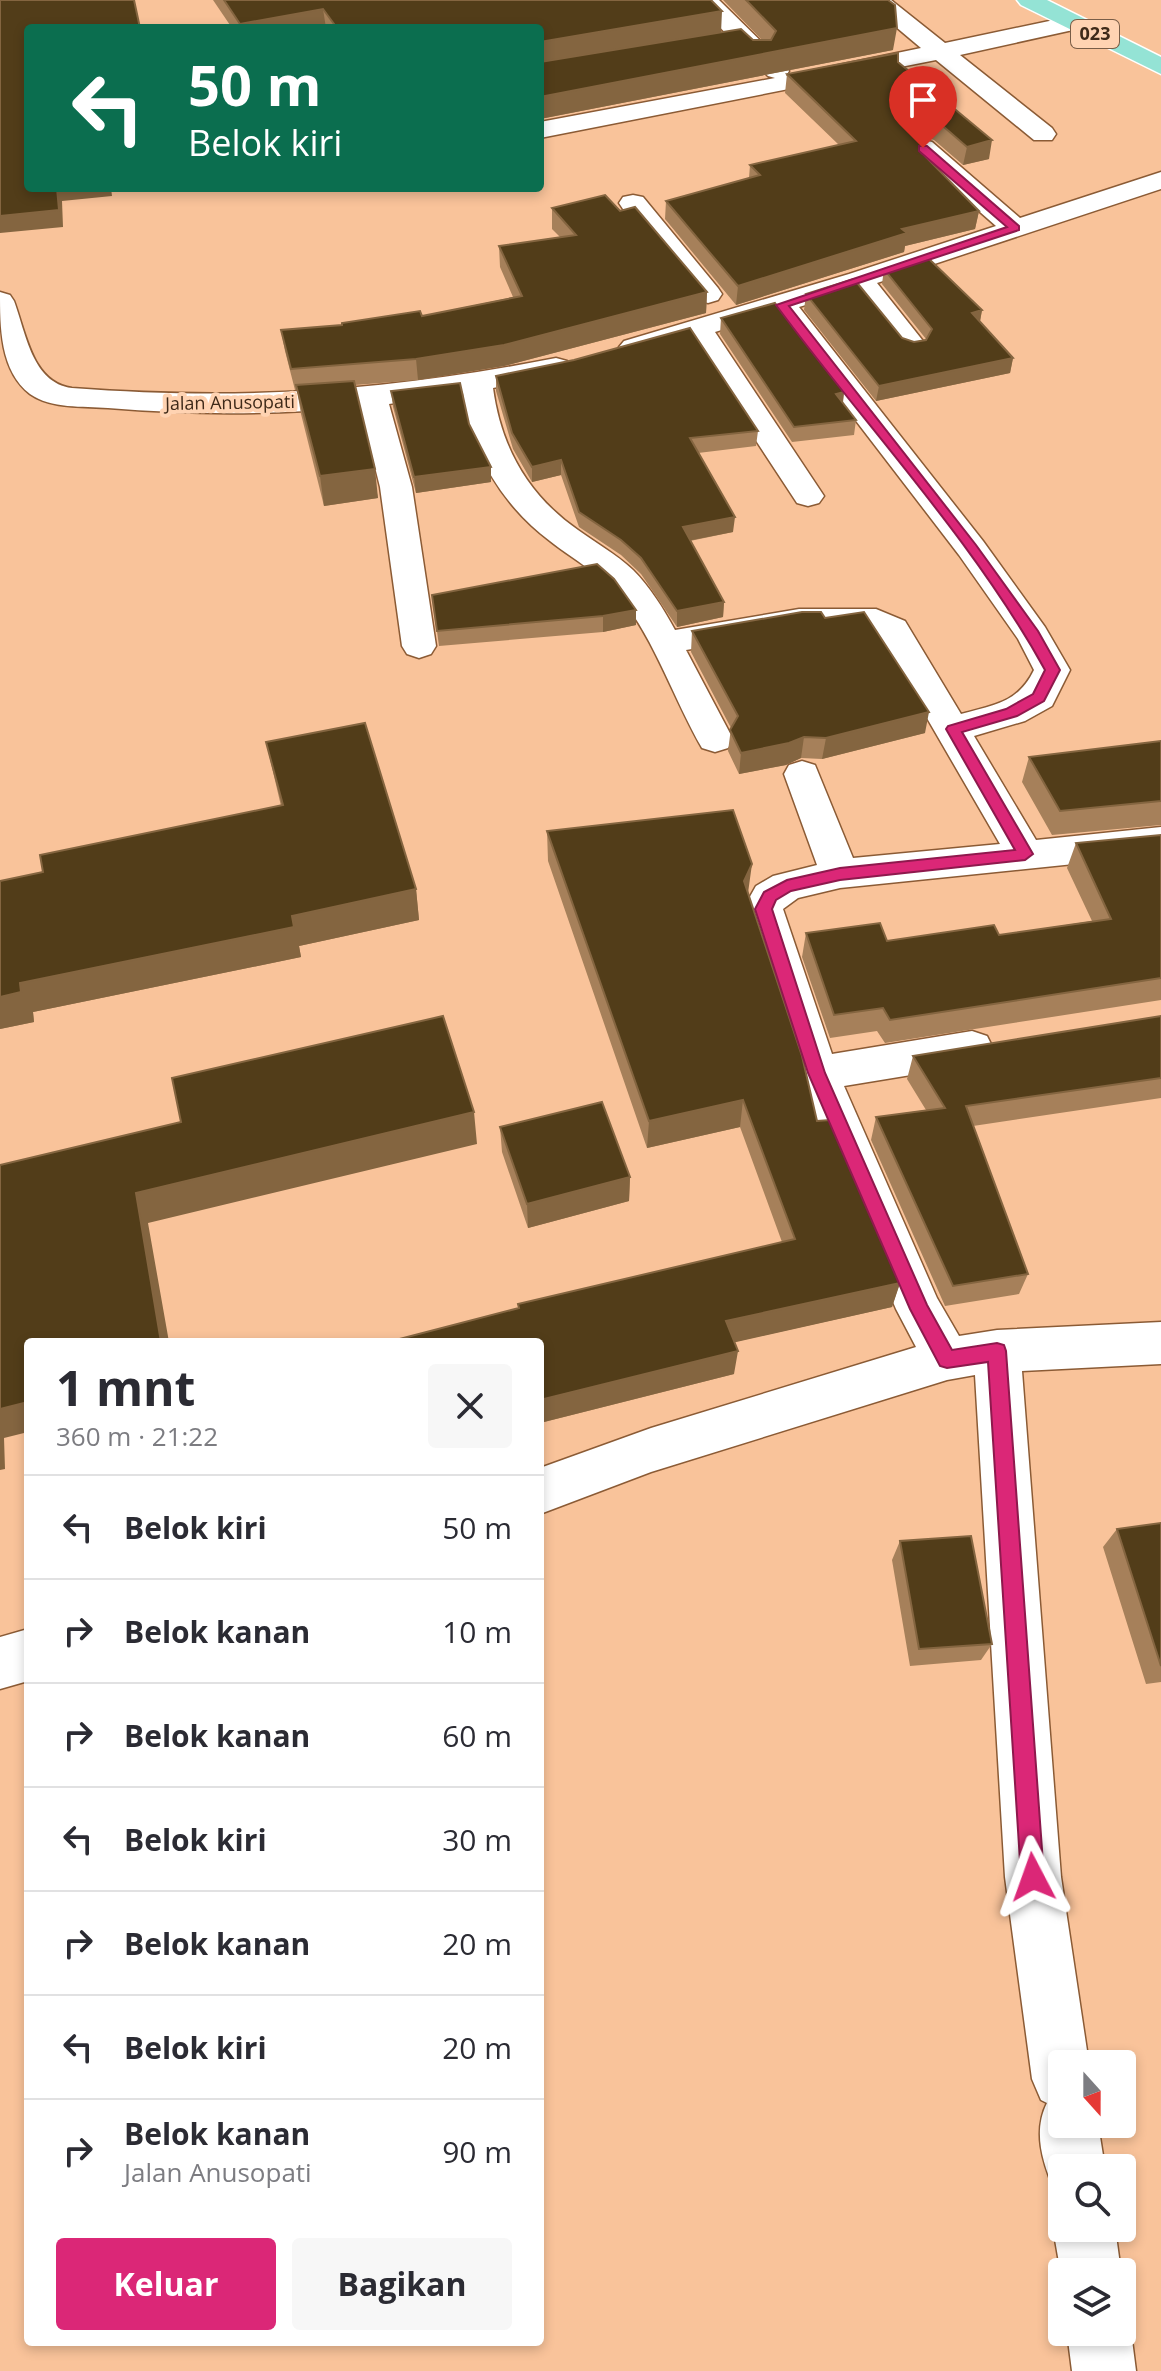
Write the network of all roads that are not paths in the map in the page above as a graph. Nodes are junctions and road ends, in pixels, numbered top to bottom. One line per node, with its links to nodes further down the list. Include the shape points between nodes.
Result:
1 (705, 0): 5 (street)
2 (876, 0): 7 (street)
3 (1029, 0): 4 (main road, 023)
4 (1073, 23): 7 (street); 8 (main road, 023)
5 (744, 40): 6 (street); 9 (street)
6 (713, 45)
7 (938, 52): 9 (street); 11 (street)
8 (1161, 67)
9 (787, 81): 10 (street)
10 (544, 129)
11 (1043, 134)
12 (923, 148): 15 (street)
13 (1161, 180): 15 (street)
14 (633, 203): 19 (street)
15 (1015, 228): 16 (street)
16 (859, 280): 18 (street); 21 (street)
17 (0, 301): 25 (street, Jalan Anusopati, via 30,380 59,395 158,404 277,404)
18 (782, 305): 19 (street); 29 (street, via 971,548 1052,670 1039,697 1012,712)
19 (729, 319): 20 (street)
20 (698, 329): 22 (street); 26 (street)
21 (912, 346)
22 (612, 353)
23 (584, 361): 24 (street, Jalan Anusopati)
24 (477, 383): 25 (street, Jalan Anusopati); 27 (street, via 488,437 525,502 631,587)
25 (371, 395): 28 (street, via 403,522)
26 (808, 496)
27 (665, 643): 29 (street, via 799,620 876,620 903,642); 30 (street)
28 (419, 646)
29 (953, 729): 33 (street)
30 (715, 739)
31 (802, 774): 34 (street)
32 (1161, 841): 33 (street)
33 (1025, 854): 34 (street)
34 (840, 874): 36 (street, via 787,886 770,896 763,909)
35 (1004, 1043): 36 (street)
36 (817, 1073): 38 (street, via 919,1309)
37 (1161, 1343): 38 (street)
38 (972, 1355): 39 (street, via 651,1450); 42 (street)
39 (544, 1490)
40 (24, 1656): 41 (street)
41 (0, 1663)
42 (1058, 2050)
43 (1101, 2346): 44 (street)
44 (1104, 2371)

